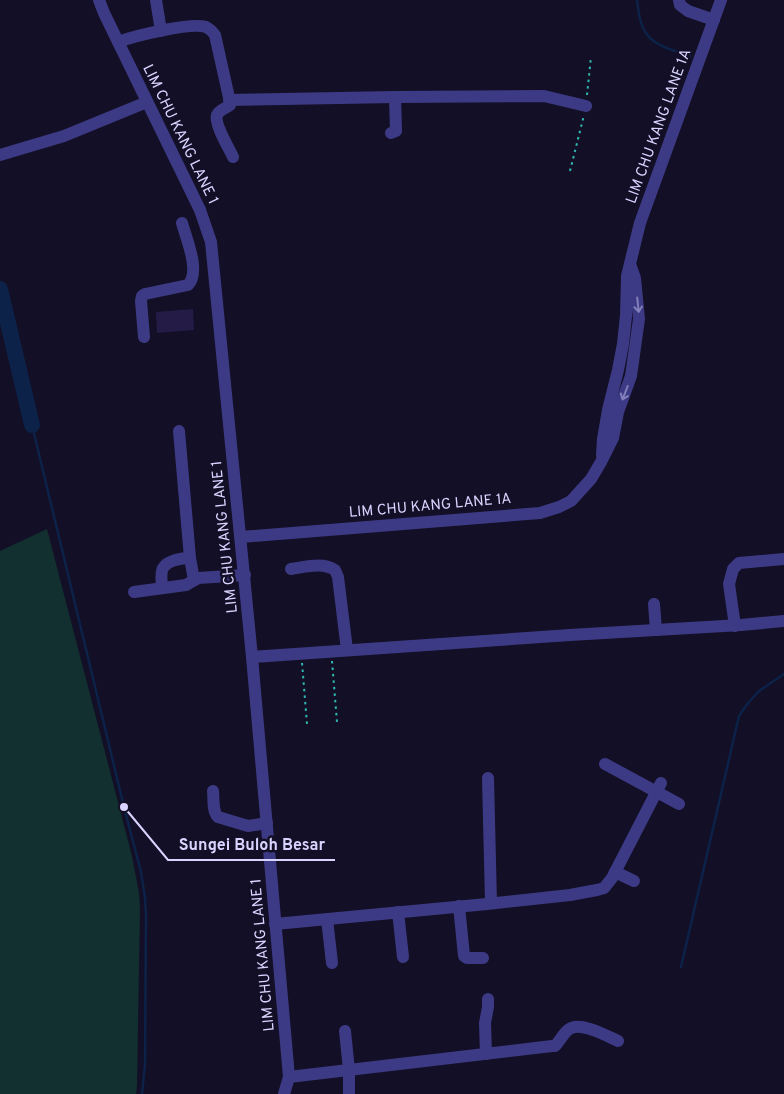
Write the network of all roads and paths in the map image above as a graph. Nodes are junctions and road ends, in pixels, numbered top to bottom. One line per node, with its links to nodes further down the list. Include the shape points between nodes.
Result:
1 (99, 0): 7 (street, LIM CHU KANG LANE 1)
2 (156, 0): 6 (street)
3 (679, 0): 5 (street, via 688,11)
4 (721, 0): 5 (street, LIM CHU KANG LANE 1A)
5 (714, 20): 20 (street, LIM CHU KANG LANE 1A, via 640,223 630,264 635,278 639,319 631,376 613,438 591,479 571,501 540,513)
6 (161, 31): 7 (street); 9 (street, via 190,26 205,27 215,34)
7 (118, 42): 10 (street, LIM CHU KANG LANE 1)
8 (395, 96): 9 (street); 11 (street, via 544,96); 12 (street, via 396,131)
9 (229, 100): 14 (street, via 230,105 216,116)
10 (147, 102): 13 (street, via 64,136); 16 (street, LIM CHU KANG LANE 1, via 200,210 211,242)
11 (586, 106)
12 (392, 133)
13 (0, 155)
14 (233, 157)
15 (182, 222): 17 (street)
16 (213, 263): 17 (street); 20 (street, LIM CHU KANG LANE 1)
17 (193, 266): 18 (street, via 190,284 142,296)
18 (144, 337)
19 (179, 431): 21 (street)
20 (241, 537): 24 (street, LIM CHU KANG LANE 1)
21 (190, 558): 25 (street); 26 (street, via 166,565 162,571)
22 (784, 560): 30 (street, via 739,563 733,569 729,584)
23 (291, 569): 32 (street, via 327,565 335,570)
24 (244, 575): 25 (street); 35 (street, LIM CHU KANG LANE 1)
25 (194, 580): 26 (street, via 186,585)
26 (162, 588): 27 (street)
27 (134, 592)
28 (654, 604): 31 (street)
29 (784, 621): 30 (street)
30 (735, 626): 31 (street)
31 (656, 630): 32 (street)
32 (347, 650): 33 (street)
33 (331, 651): 34 (street); 36 (path)
34 (302, 653): 35 (street); 37 (path)
35 (252, 657): 43 (street, LIM CHU KANG LANE 1)
36 (337, 722)
37 (307, 724)
38 (605, 764): 40 (street)
39 (488, 778): 46 (street)
40 (659, 787): 42 (street); 44 (street)
41 (213, 791): 43 (street, via 214,810 218,817 248,826)
42 (680, 804)
43 (267, 823): 50 (street, LIM CHU KANG LANE 1)
44 (615, 872): 45 (street); 46 (street, via 604,888 597,890)
45 (634, 881)
46 (492, 903): 47 (street)
47 (459, 906): 48 (street); 52 (street, via 464,956)
48 (398, 912): 49 (street); 51 (street)
49 (327, 919): 50 (street); 53 (street)
50 (275, 924): 59 (street, LIM CHU KANG LANE 1)
51 (403, 957)
52 (483, 958)
53 (332, 964)
54 (488, 999): 57 (street)
55 (345, 1031): 58 (street)
56 (618, 1041): 57 (street, via 577,1026 569,1029 556,1046)
57 (486, 1054): 58 (street)
58 (349, 1070): 59 (street); 61 (street)
59 (289, 1077): 60 (street, LIM CHU KANG LANE 1)
60 (284, 1094)
61 (350, 1094)

